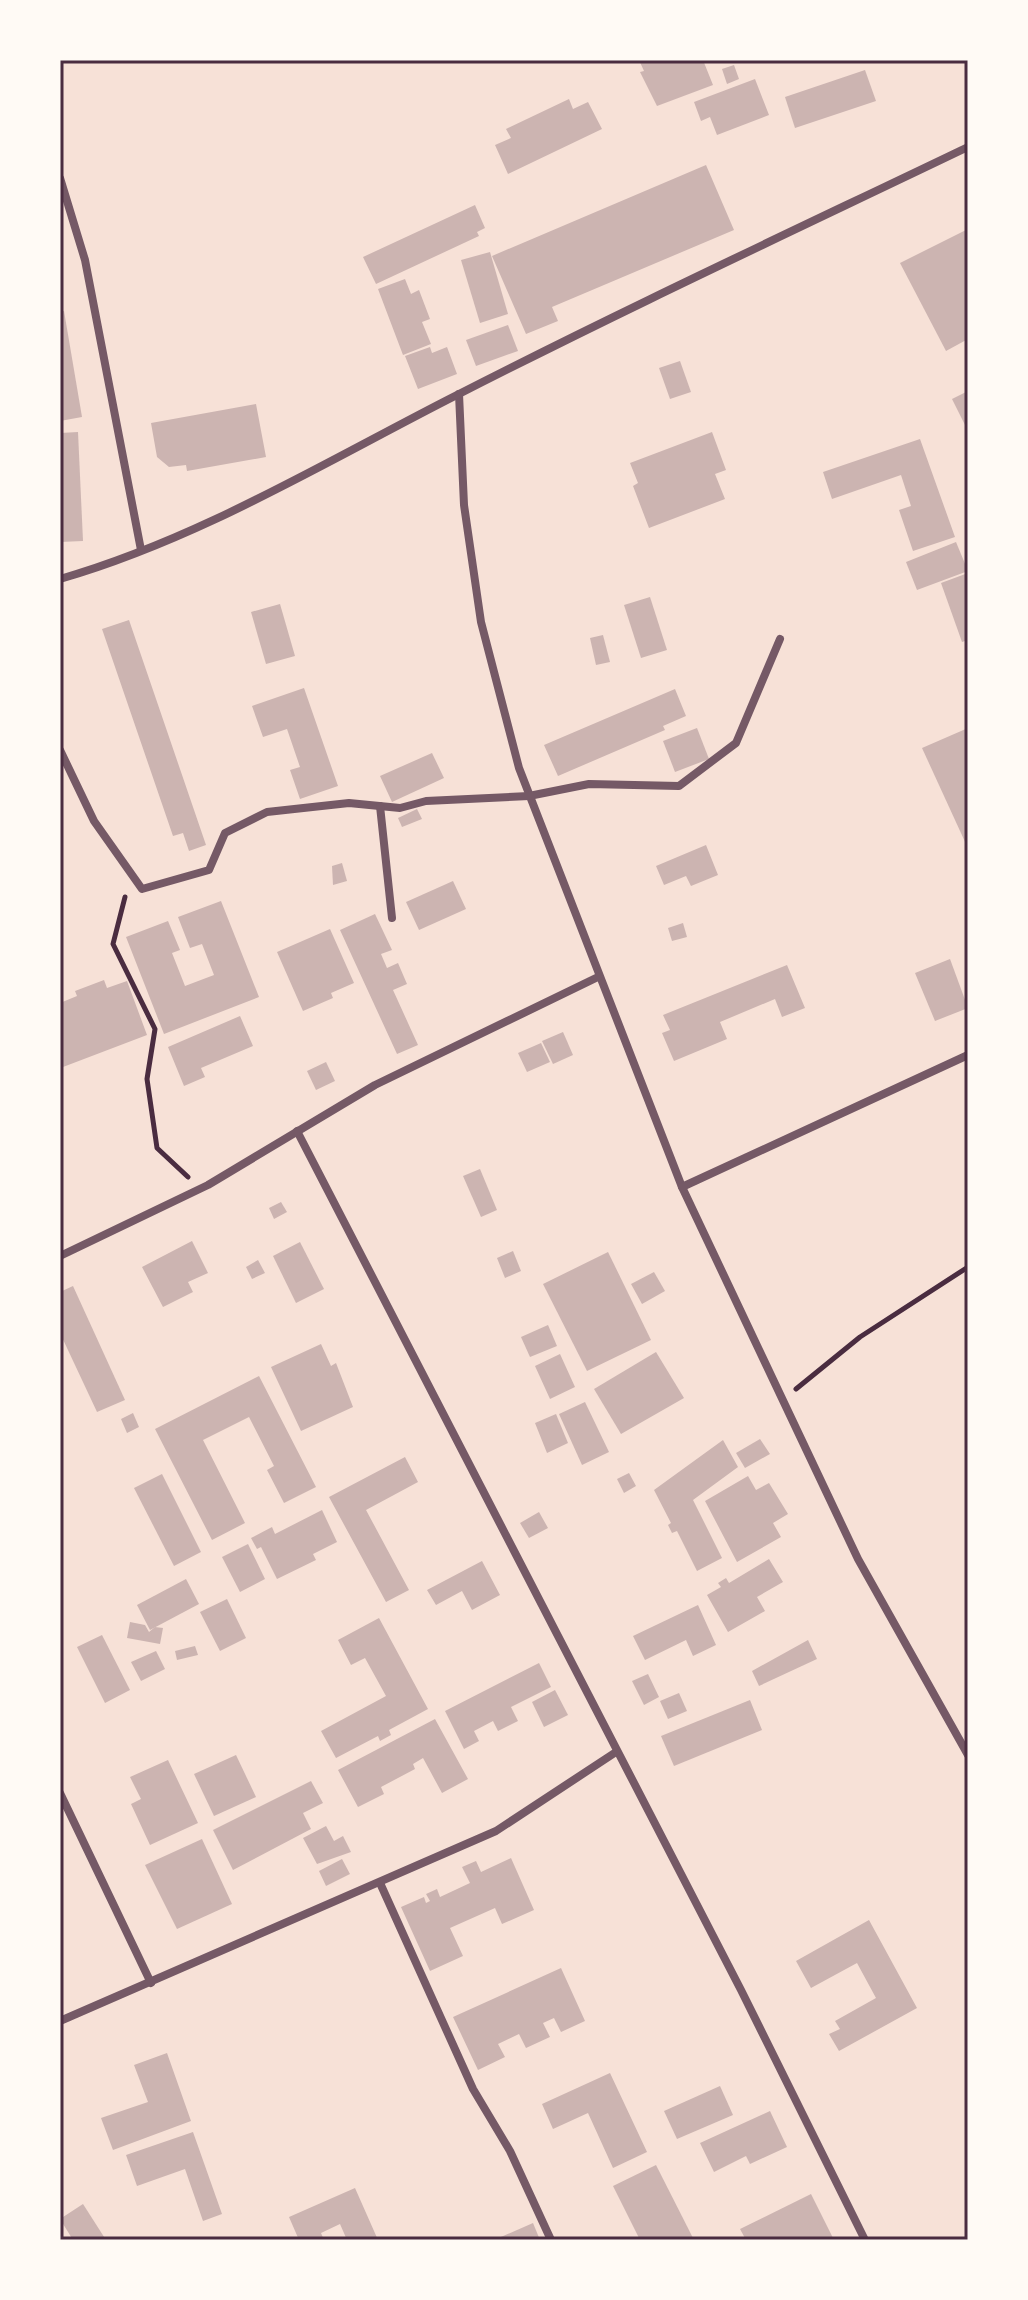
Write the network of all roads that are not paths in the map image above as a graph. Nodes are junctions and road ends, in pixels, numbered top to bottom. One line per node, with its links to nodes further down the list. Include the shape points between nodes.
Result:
1 (968, 147): 3 (street)
2 (60, 178): 4 (street, via 85,260)
3 (459, 394): 4 (street, via 227,513); 8 (street, via 464,505 481,622)
4 (141, 550): 5 (street)
5 (60, 579)
6 (780, 639): 8 (street, via 736,743 679,786 589,784)
7 (60, 750): 9 (street, via 94,821 142,889 209,870 225,833 267,812 349,803)
8 (529, 796): 9 (street); 11 (street)
9 (380, 806): 10 (street)
10 (392, 918)
11 (598, 977): 13 (street, via 389,1078); 14 (street)
12 (968, 1055): 14 (street)
13 (297, 1131): 15 (street, via 200,1189); 16 (street)
14 (682, 1187): 17 (street, via 858,1559)
15 (60, 1256)
16 (616, 1752): 19 (street, via 496,1831); 23 (street)
17 (968, 1755)
18 (60, 1793): 20 (street)
19 (380, 1883): 20 (street); 22 (street, via 473,2089 510,2151)
20 (151, 1983): 21 (street)
21 (60, 2021)
22 (551, 2240)
23 (865, 2240)

